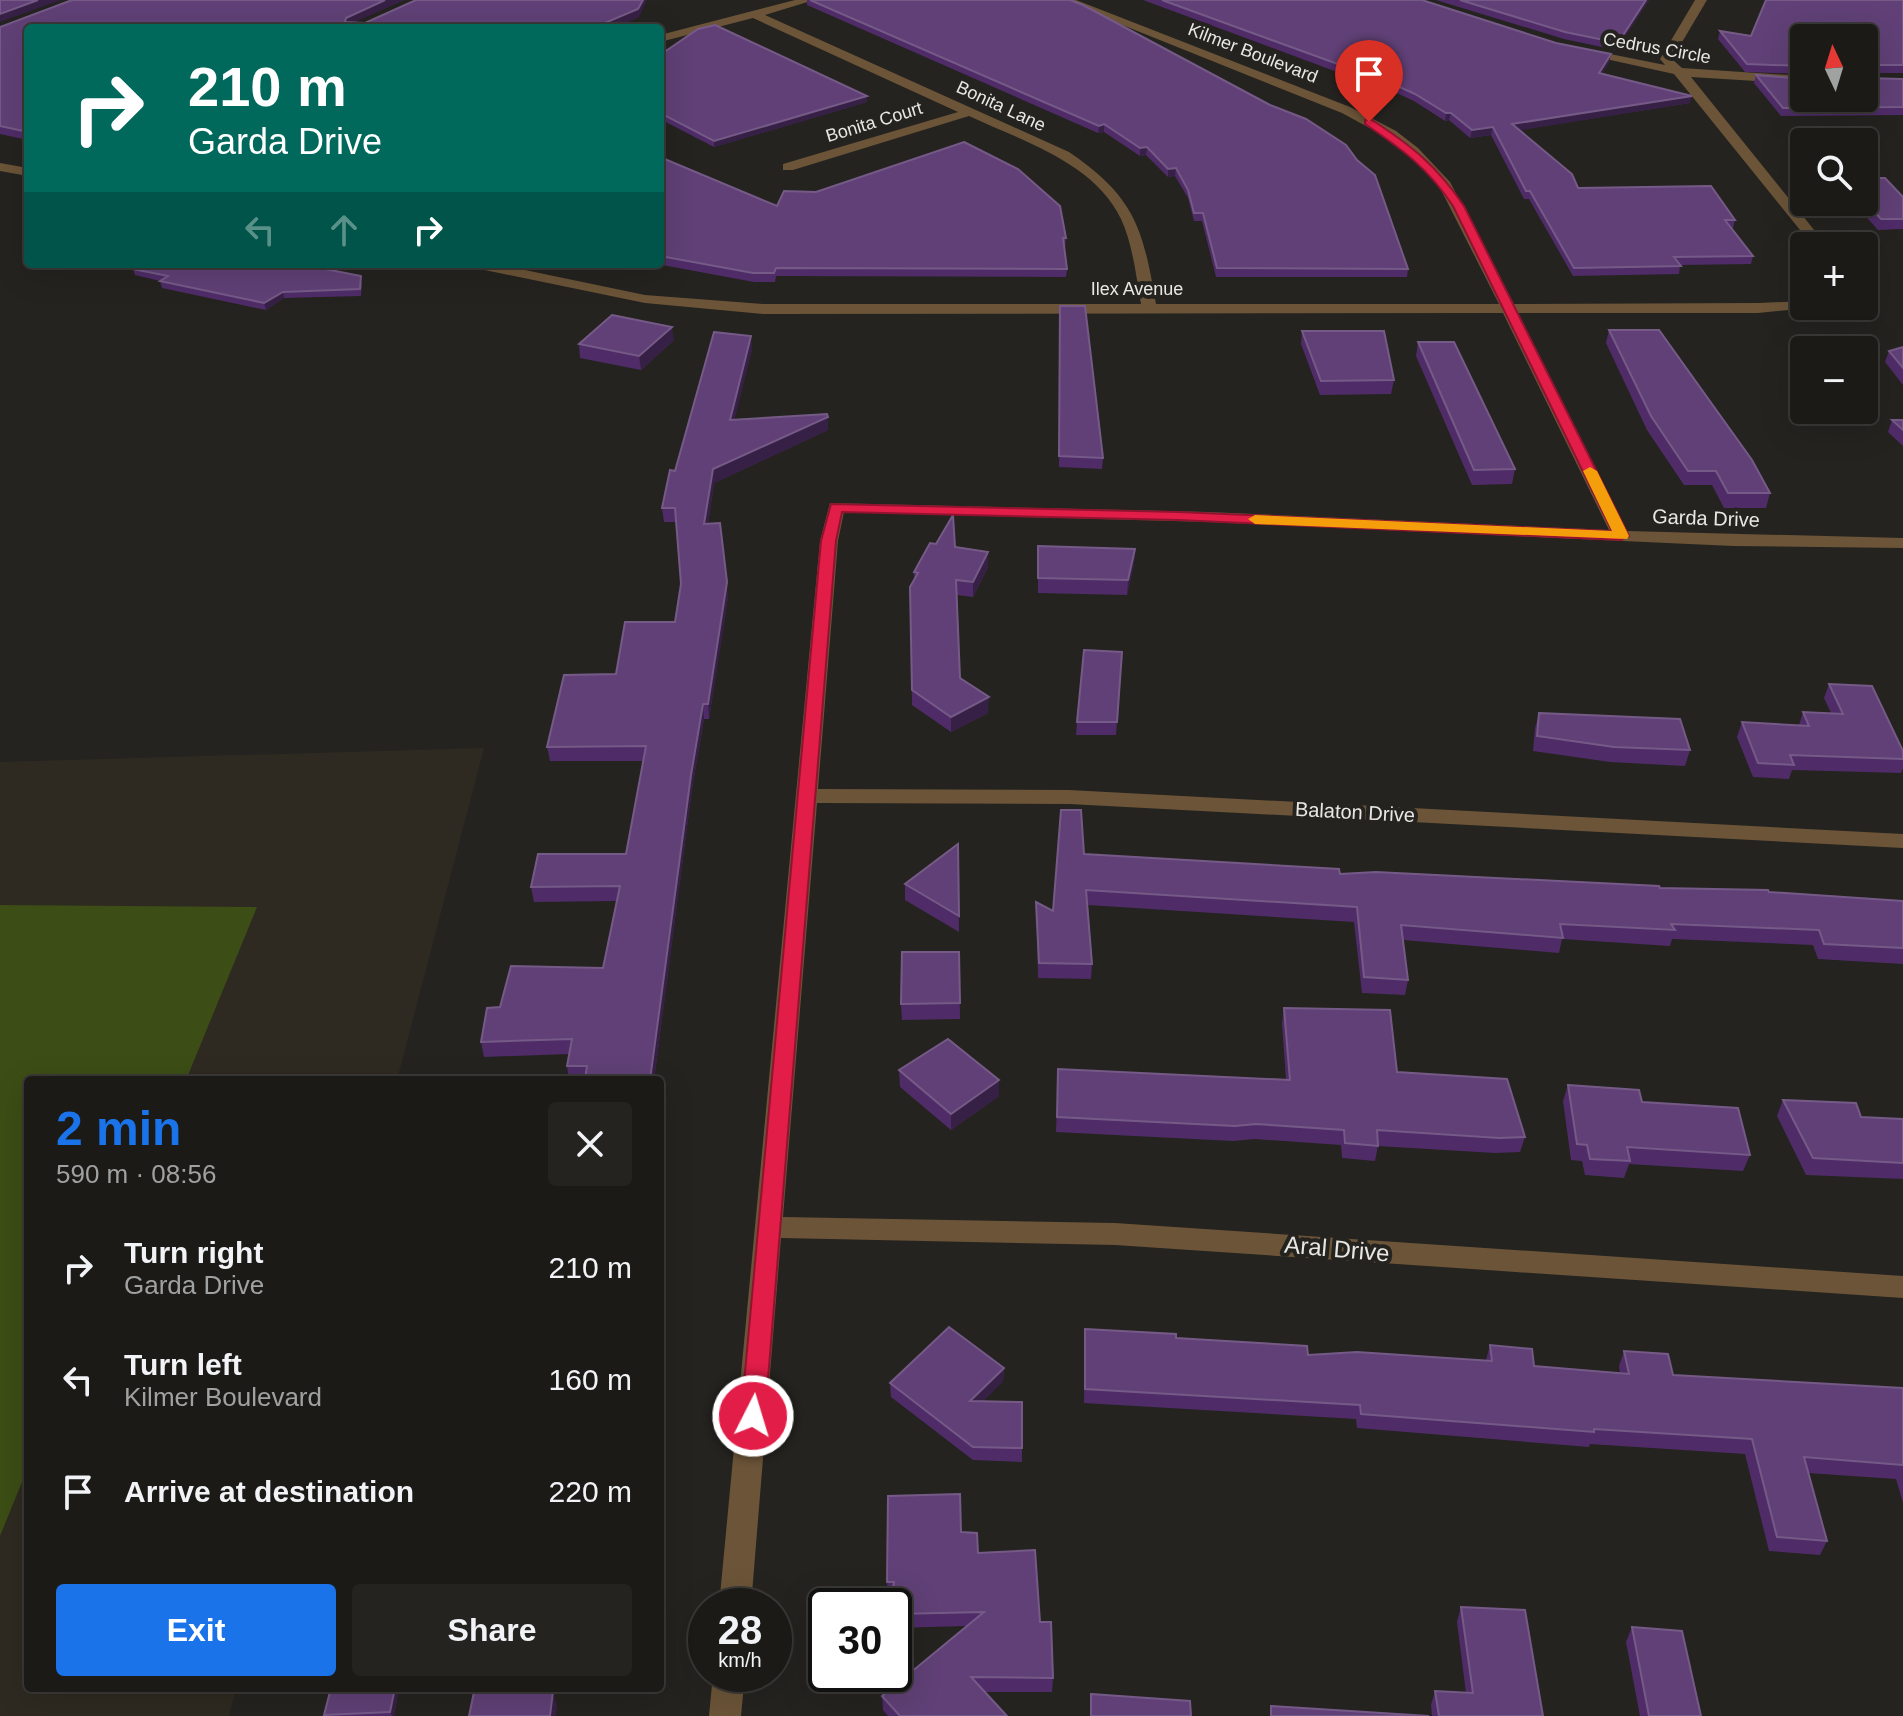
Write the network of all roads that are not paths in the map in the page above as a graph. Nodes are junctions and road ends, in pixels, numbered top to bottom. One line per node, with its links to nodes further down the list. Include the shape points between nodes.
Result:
1 (808, 0): 4 (street)
2 (1066, 0): 16 (street, Kilmer Boulevard, via 1321,99 1391,134 1443,182)
3 (1701, 0): 7 (street, via 1666,59)
4 (754, 14): 5 (street); 9 (street, Bonita Lane)
5 (664, 38)
6 (1561, 47): 7 (street, Cedrus Circle)
7 (1677, 70): 8 (street, Cedrus Circle); 13 (street)
8 (1790, 79)
9 (970, 112): 11 (street, Bonita Court); 17 (street, Bonita Lane, via 1064,155 1113,191 1137,239)
10 (0, 167): 12 (street)
11 (788, 167)
12 (24, 171)
13 (1809, 232)
14 (494, 268): 17 (street, Ilex Avenue, via 645,299 722,307)
15 (1790, 305): 16 (street, Ilex Avenue)
16 (1508, 308): 17 (street, Ilex Avenue); 18 (street, Kilmer Boulevard)
17 (1149, 309)
18 (1621, 536): 19 (street, Garda Drive); 20 (street, Garda Drive, via 836,507)
19 (1903, 543)
20 (807, 796): 21 (street, Balaton Drive, via 1069,797); 22 (street)
21 (1903, 841)
22 (770, 1227): 23 (street, Aral Drive, via 1115,1234); 24 (street)
23 (1903, 1287)
24 (737, 1588)
25 (727, 1692): 26 (street)
26 (725, 1716)

